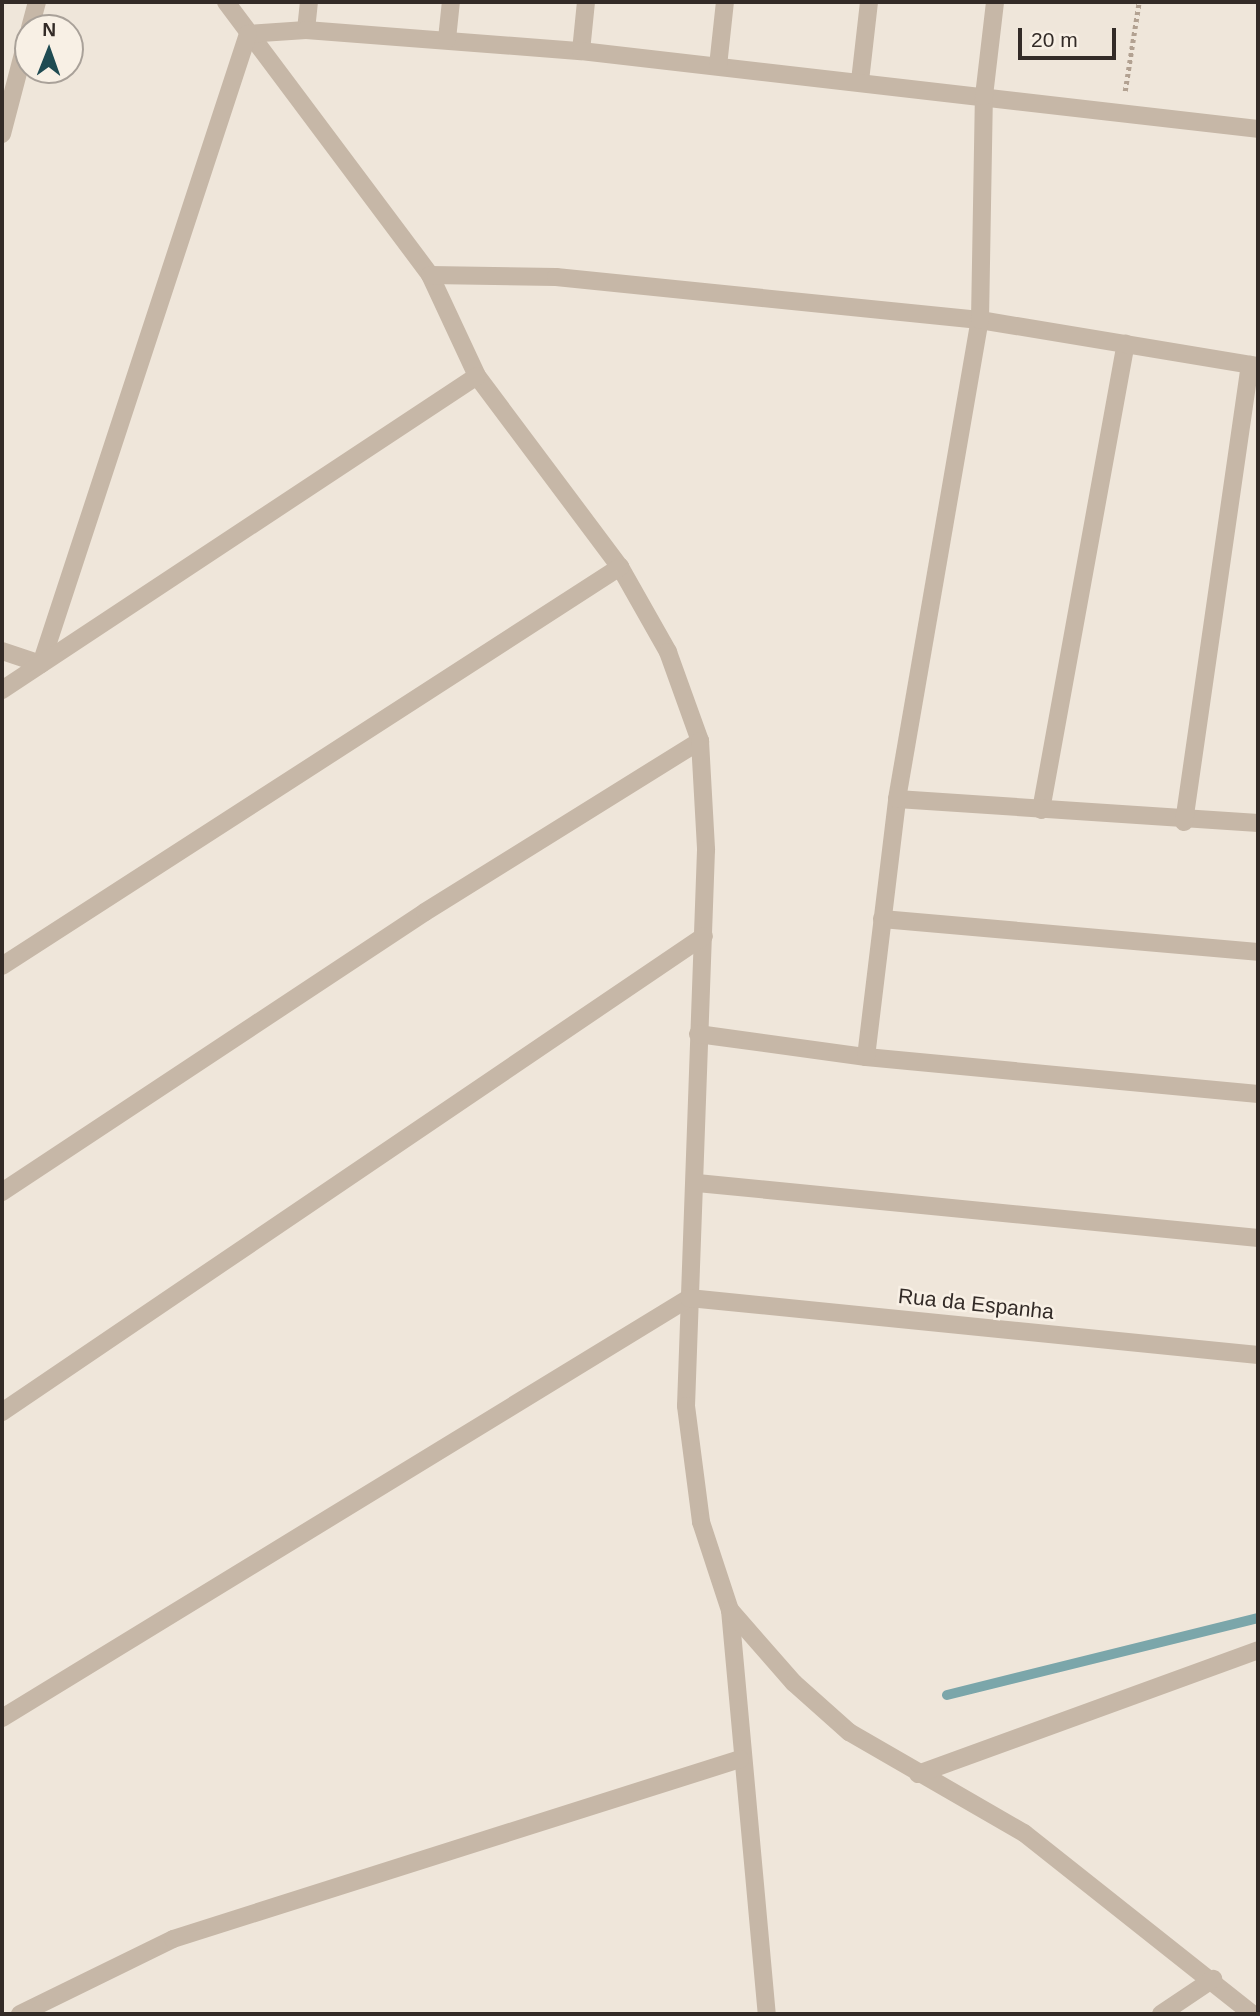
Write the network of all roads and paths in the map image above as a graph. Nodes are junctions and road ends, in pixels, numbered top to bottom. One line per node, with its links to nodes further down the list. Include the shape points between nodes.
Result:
1 (226, 2): 10 (street)
2 (309, 2): 9 (street)
3 (451, 2): 11 (street)
4 (586, 2): 12 (street)
5 (725, 2): 13 (street)
6 (869, 2): 14 (street)
7 (995, 2): 16 (street)
8 (1139, 2): 17 (path)
9 (306, 30): 10 (street); 11 (street)
10 (248, 34): 20 (street); 27 (street)
11 (447, 39): 12 (street)
12 (581, 51): 13 (street)
13 (718, 66): 14 (street)
14 (860, 81): 16 (street)
15 (15, 84): 19 (street)
16 (984, 96): 17 (street); 21 (street)
17 (1122, 116): 18 (street)
18 (1258, 129)
19 (2, 134)
20 (430, 275): 21 (street, via 556,277); 24 (street)
21 (980, 320): 22 (street); 30 (street)
22 (1126, 344): 23 (street); 31 (street)
23 (1254, 365): 32 (street)
24 (477, 376): 25 (street); 27 (street)
25 (620, 567): 29 (street, via 668,652); 37 (street)
26 (2, 651): 27 (street)
27 (41, 664): 28 (street)
28 (2, 690)
29 (700, 741): 35 (street); 42 (street, via 425,912)
30 (897, 799): 31 (street); 34 (street)
31 (1041, 810): 32 (street)
32 (1184, 822): 33 (street)
33 (1258, 823)
34 (882, 919): 36 (street); 39 (street)
35 (704, 936): 38 (street); 46 (street)
36 (1258, 952)
37 (2, 965)
38 (698, 1034): 39 (street); 41 (street)
39 (866, 1057): 40 (street)
40 (1258, 1094)
41 (697, 1183): 43 (street); 44 (street)
42 (2, 1192)
43 (1258, 1238)
44 (690, 1298): 45 (street, Rua da Espanha); 47 (street, via 686,1406 701,1522); 49 (street)
45 (1258, 1355)
46 (2, 1412)
47 (730, 1610): 50 (street); 51 (street, via 794,1683 849,1732)
48 (1258, 1650): 51 (street)
49 (2, 1718)
50 (740, 1759): 53 (street, via 173,1939); 54 (street)
51 (918, 1774): 52 (street, via 1024,1833)
52 (1213, 1979): 55 (street); 56 (street)
53 (20, 2014)
54 (767, 2014)
55 (1161, 2014)
56 (1252, 2014)

